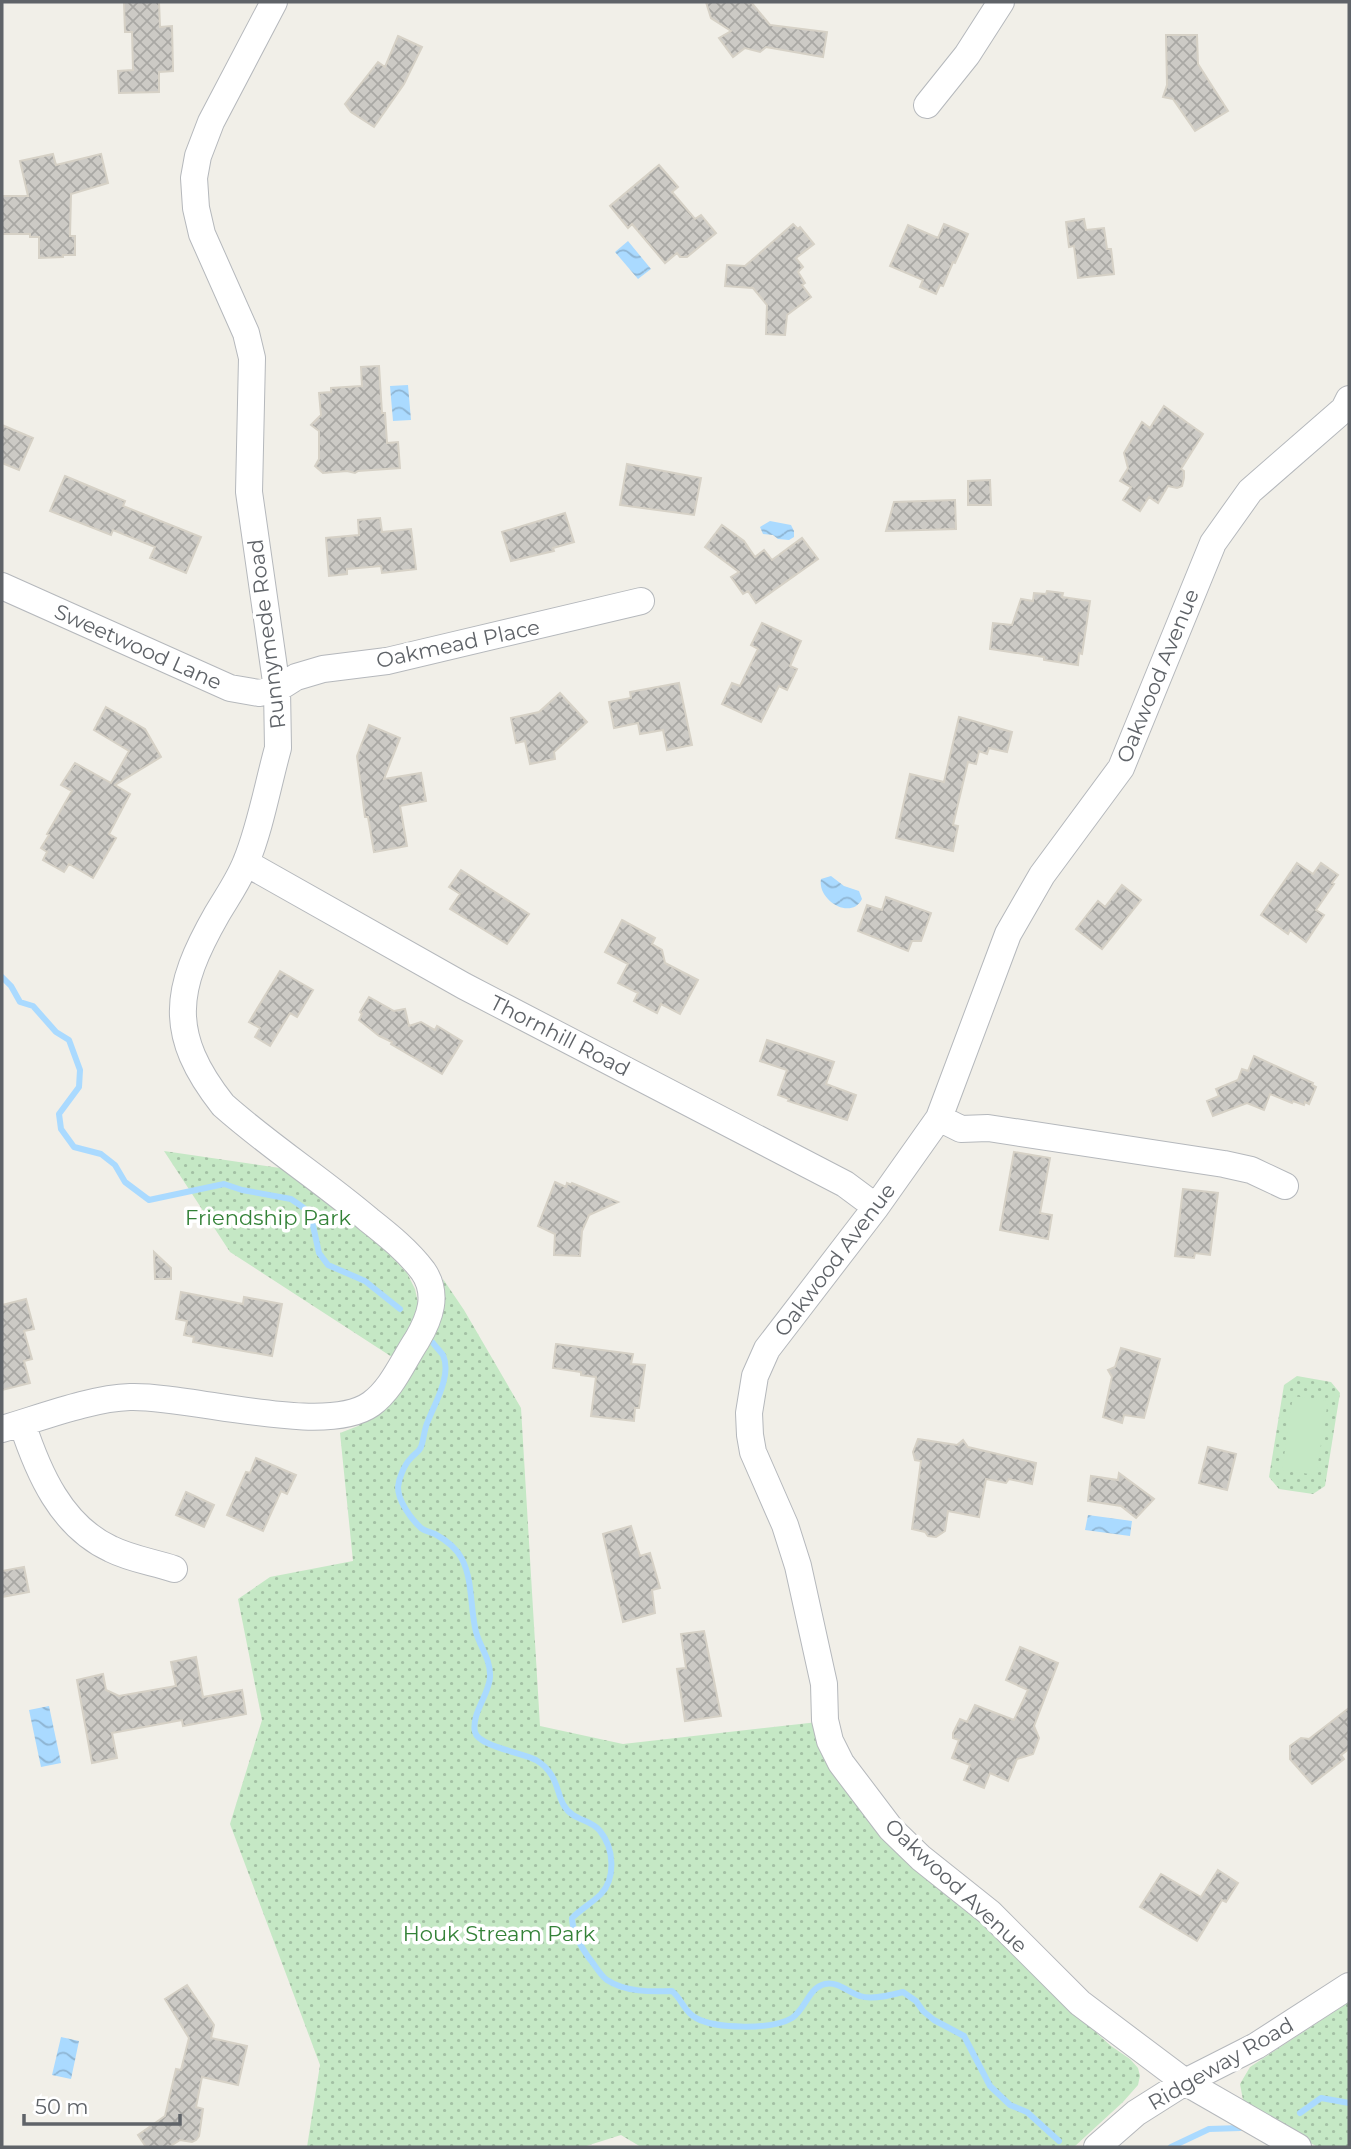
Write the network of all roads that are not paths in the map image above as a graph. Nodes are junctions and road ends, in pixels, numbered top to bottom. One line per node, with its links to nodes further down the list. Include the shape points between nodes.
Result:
1 (274, 2): 7 (street, Runnymede Road, via 211,122 194,177 201,234 246,333 252,358 249,492)
2 (1001, 2): 3 (street, via 968,55)
3 (927, 105)
4 (1349, 399): 9 (street, Oakwood Avenue, via 1250,491 1213,543 1121,768 1042,875 1007,934)
5 (2, 586): 7 (street, Sweetwood Lane, via 230,688)
6 (641, 601): 7 (street, Oakmead Place, via 387,661 323,669)
7 (277, 689): 8 (street, Runnymede Road, via 278,748)
8 (246, 863): 11 (street, Thornhill Road, via 464,986 845,1184); 12 (street, Runnymede Road, via 200,945 187,980 183,1031 193,1060 223,1105 398,1243 430,1284 433,1298 427,1320 387,1387 372,1403 347,1415 313,1418 129,1397)
9 (939, 1118): 10 (street, via 961,1129 988,1128 1224,1164 1251,1170); 11 (street, Oakwood Avenue)
10 (1285, 1186)
11 (876, 1206): 15 (street, Oakwood Avenue, via 767,1349 755,1376 748,1413 753,1452 798,1566 824,1684 830,1741 869,1803 901,1838 990,1913 1080,2003)
12 (12, 1426): 13 (street, via 47,1487 79,1528 112,1550)
13 (174, 1569)
14 (1349, 1986): 15 (street, Ridgeway Road, via 1256,2046)
15 (1185, 2082): 16 (street, Ridgeway Road, via 1136,2113); 17 (street, Oakwood Avenue)
16 (1097, 2147)
17 (1298, 2147)

